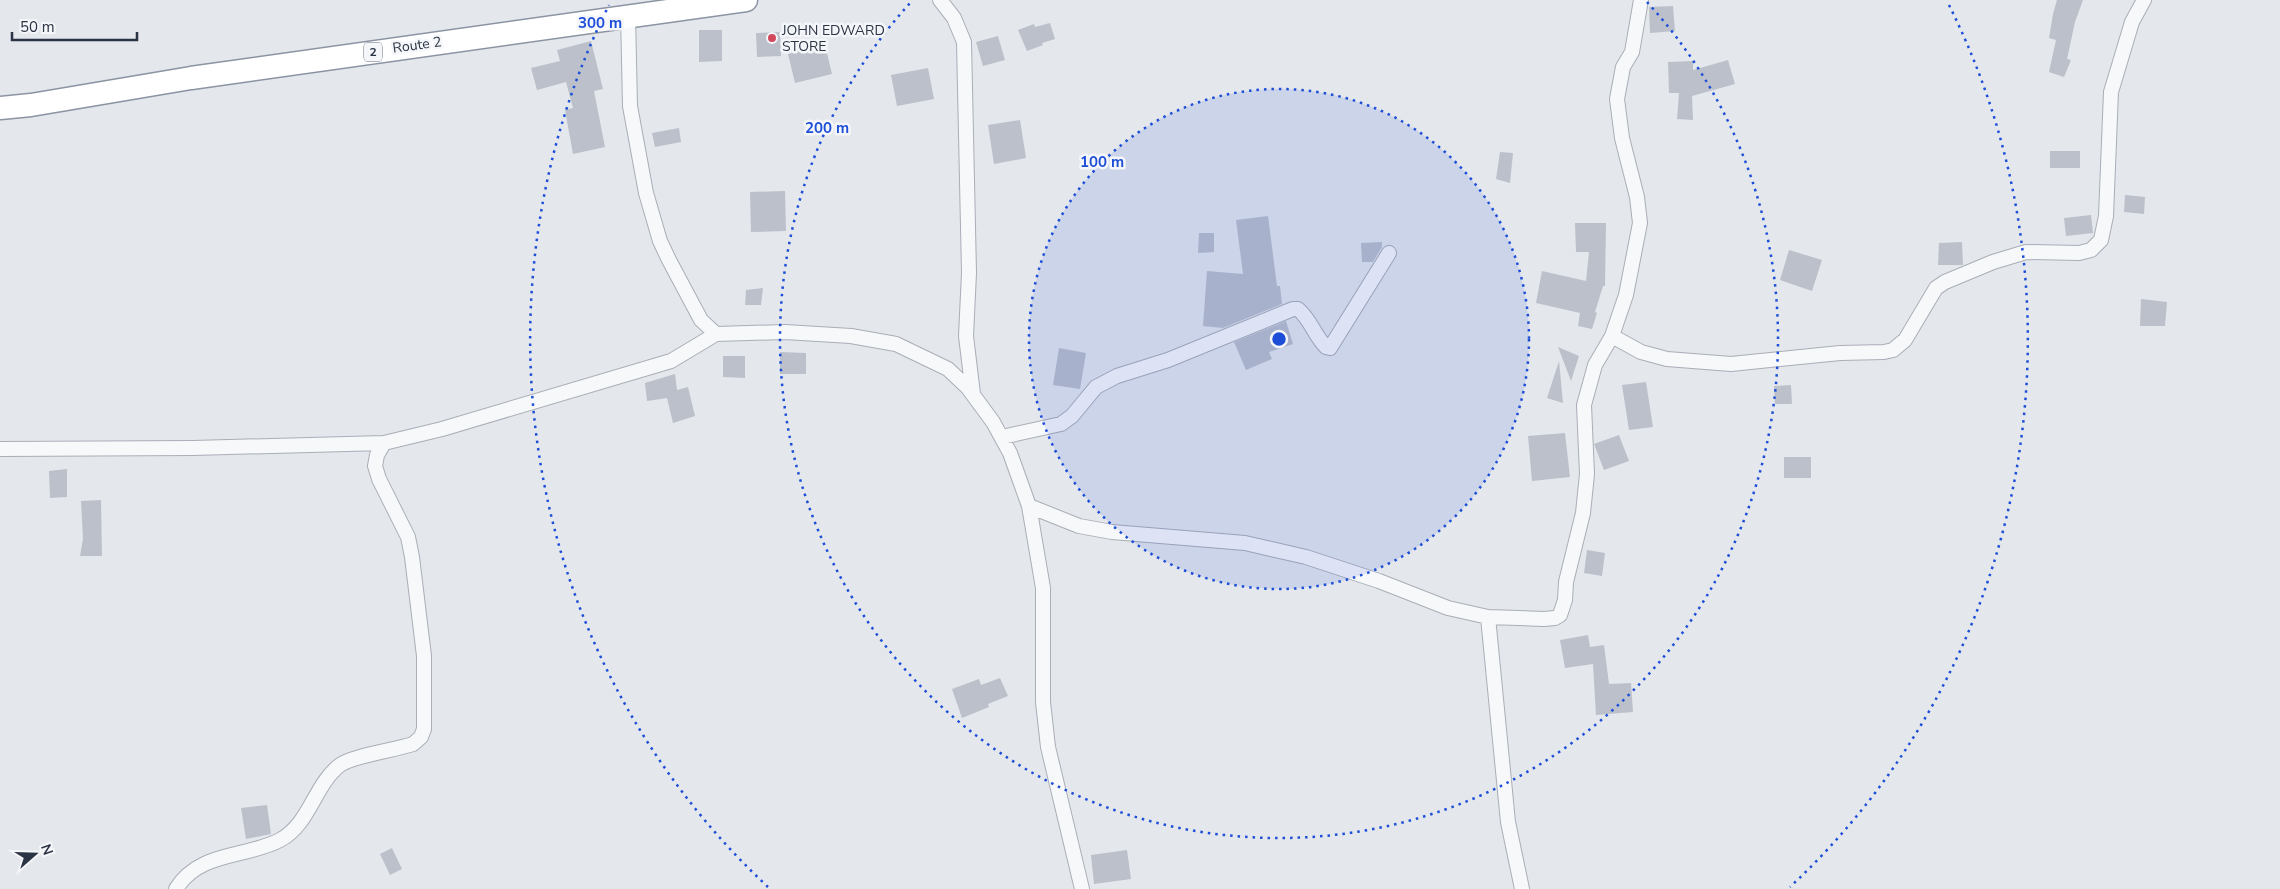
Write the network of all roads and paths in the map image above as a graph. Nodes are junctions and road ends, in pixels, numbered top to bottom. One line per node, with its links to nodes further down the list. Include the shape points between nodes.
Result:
1 (746, 0): 5 (highway, Route 2 / 2)
2 (940, 0): 11 (street, via 954,18 964,42 969,273 966,336)
3 (1641, 0): 10 (street, via 1632,52 1623,67 1617,99 1640,223 1626,295)
4 (2144, 0): 10 (street, via 2132,22 2111,92 2106,216 2101,240 2091,250 2079,253 2026,252 1945,282 1936,288 1905,340 1893,350 1884,352 1731,364 1666,359 1641,352)
5 (692, 4): 6 (highway, Route 2 / 2)
6 (628, 15): 7 (highway, Route 2 / 2, via 201,77 31,106); 9 (street, via 630,106 646,193 669,260 701,320)
7 (0, 108)
8 (1389, 253): 12 (street, via 1330,348 1319,340 1310,321 1298,308 1292,308 1168,360 1116,376 1096,387 1062,424)
9 (716, 334): 11 (street, via 785,332 881,340 948,369); 13 (street, via 671,361)
10 (1612, 336): 16 (street, via 1595,365 1584,405 1587,474 1583,513 1562,611 1555,618)
11 (973, 395): 12 (street)
12 (1002, 437): 15 (street)
13 (384, 443): 14 (street); 17 (street, via 375,466 408,537 416,585 424,656 424,730 421,737 405,747 342,763 291,832 280,840 202,865 185,875)
14 (0, 449)
15 (1029, 506): 16 (street, via 1060,520 1096,529 1245,543 1306,557 1448,608); 18 (street, via 1044,588 1043,702 1048,747)
16 (1488, 617): 19 (street, via 1508,822)
17 (176, 889)
18 (1082, 889)
19 (1522, 889)

